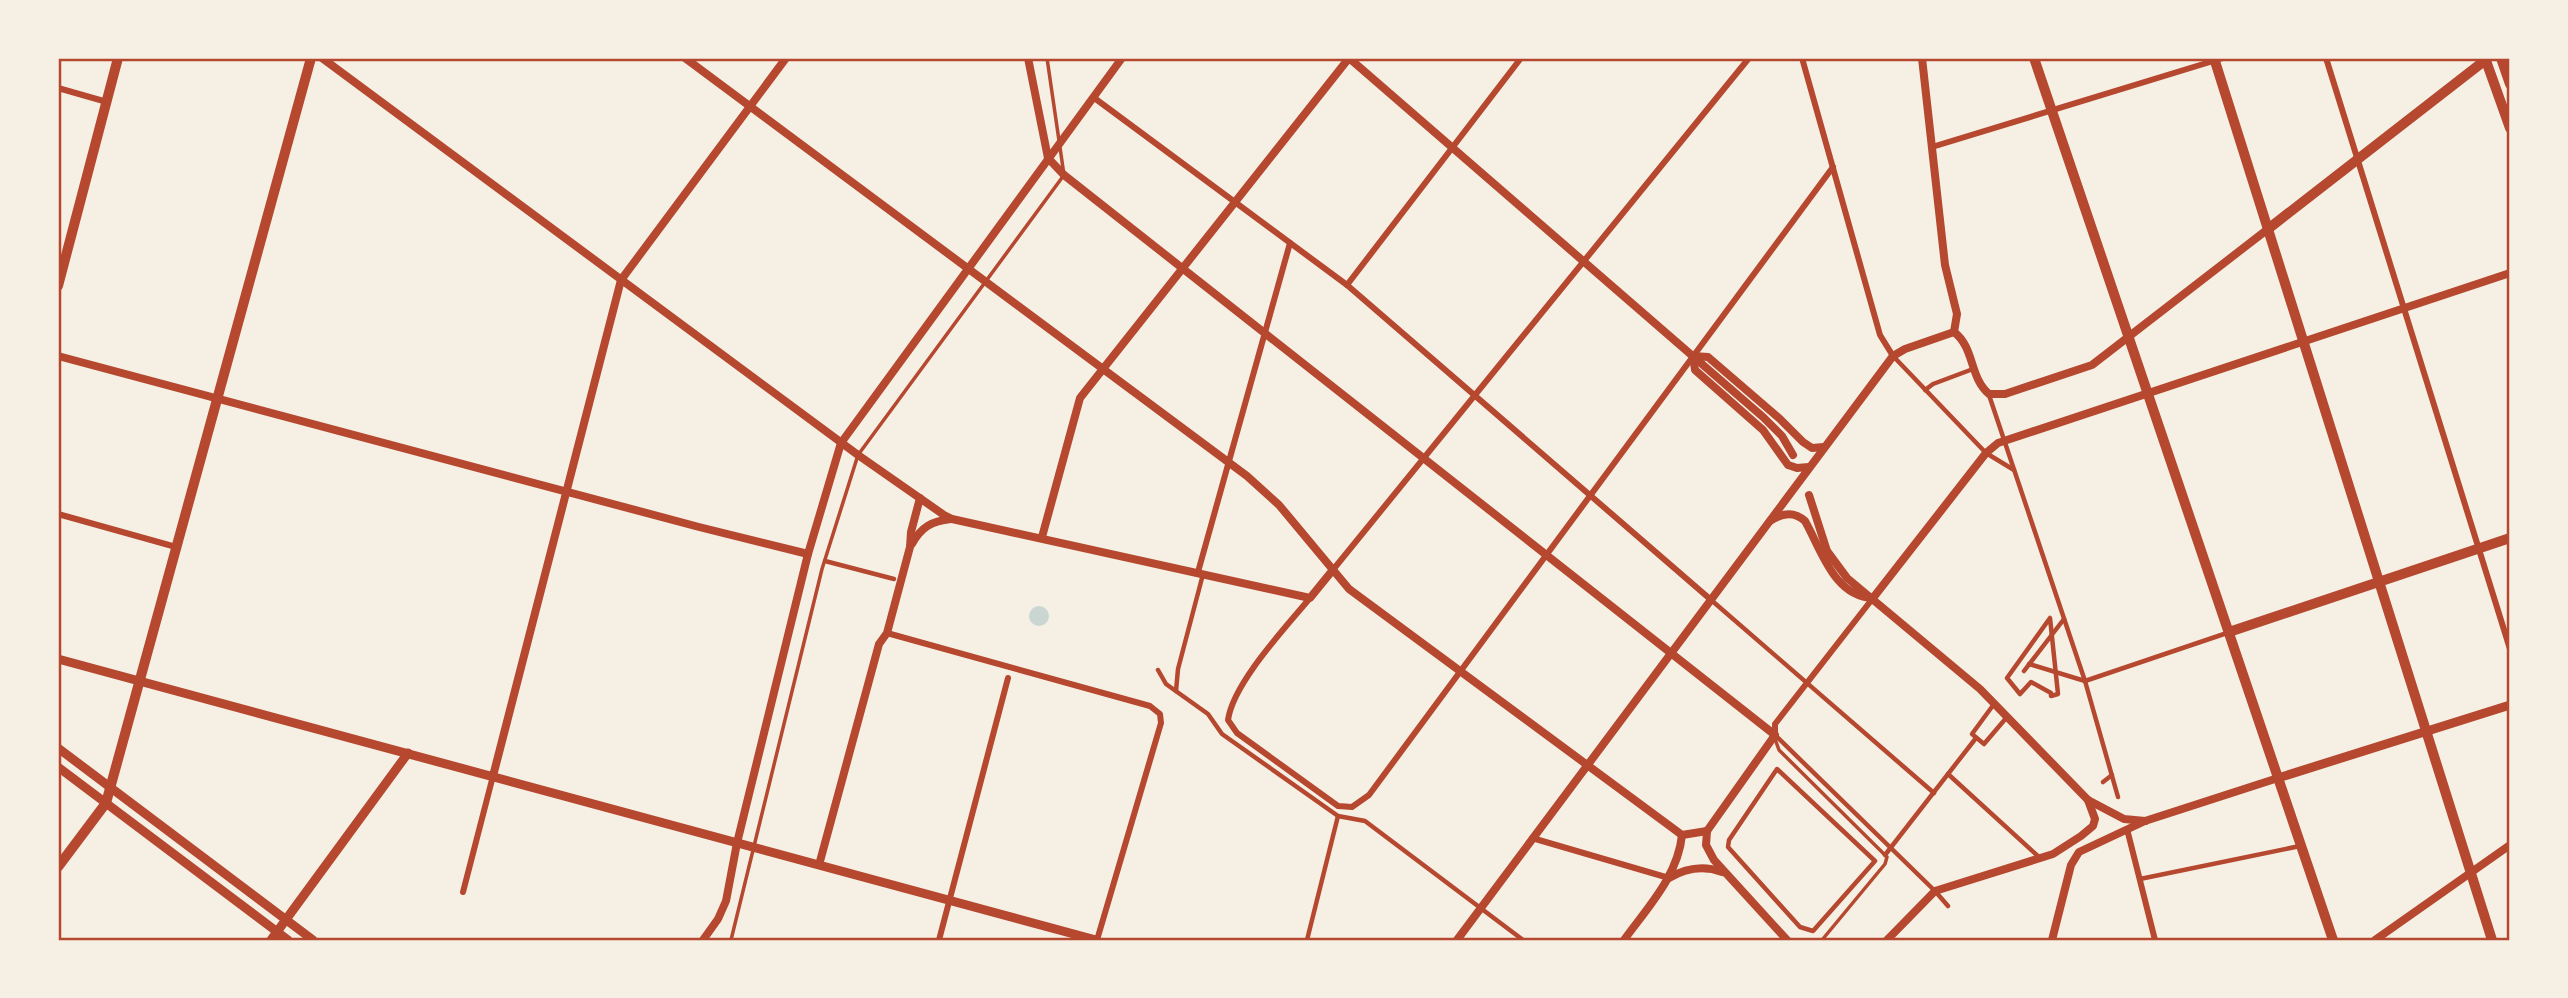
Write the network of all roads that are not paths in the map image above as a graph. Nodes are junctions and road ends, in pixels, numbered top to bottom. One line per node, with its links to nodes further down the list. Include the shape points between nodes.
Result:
1 (118, 58): 22 (main road)
2 (311, 58): 58 (main road)
3 (322, 58): 40 (street)
4 (685, 58): 23 (street)
5 (786, 58): 23 (street)
6 (1028, 58): 29 (street)
7 (1047, 58): 26 (lane)
8 (1122, 58): 21 (street)
9 (1349, 58): 28 (street); 33 (street)
10 (1521, 58): 28 (street)
11 (1749, 58): 36 (street)
12 (1802, 58): 31 (street)
13 (1922, 58): 27 (street)
14 (2034, 58): 24 (main road)
15 (2326, 58): 30 (street)
16 (2486, 58): 25 (main road); 30 (main road)
17 (2501, 58): 19 (main road)
18 (2217, 59): 24 (street); 34 (main road)
19 (2510, 84)
20 (58, 88): 22 (street)
21 (1093, 97): 26 (street); 33 (street)
22 (107, 102): 43 (main road)
23 (750, 106): 37 (street); 40 (street)
24 (2052, 111): 27 (street); 47 (main road)
25 (2510, 128)
26 (1059, 143): 29 (street); 32 (lane)
27 (1932, 147): 45 (street, via 1947,277 1957,314)
28 (1453, 148): 36 (street); 42 (street)
29 (1048, 158): 32 (street); 37 (street)
30 (2357, 159): 34 (main road); 44 (street)
31 (1833, 167): 50 (street); 51 (street, via 1880,335)
32 (1064, 175): 38 (street); 41 (lane)
33 (1234, 202): 35 (street); 38 (street)
34 (2268, 229): 47 (street); 48 (main road)
35 (1290, 243): 42 (street); 46 (street)
36 (1584, 261): 50 (street); 57 (street)
37 (968, 268): 41 (street); 60 (street)
38 (1182, 268): 46 (street); 52 (street)
39 (2510, 273): 44 (street)
40 (621, 280): 60 (street); 69 (street)
41 (986, 281): 52 (street); 63 (lane)
42 (1347, 285): 57 (street)
43 (58, 286)
44 (2403, 308): 48 (street); 80 (street)
45 (1954, 332): 51 (street); 53 (street, via 1965,342)
46 (1264, 333): 65 (street); 66 (street)
47 (2129, 337): 55 (main road); 56 (street, via 2087,367 2005,394)
48 (2303, 341): 55 (street); 87 (main road)
49 (58, 356): 58 (street)
50 (1693, 356): 61 (street, via 1708,357 1803,442); 64 (street, via 1773,426); 67 (street, via 1695,370 1763,430 1788,465); 70 (street)
51 (1893, 356): 54 (street); 61 (street)
52 (1103, 368): 66 (street); 76 (street, via 1080,398)
53 (1974, 369): 54 (street); 56 (street)
54 (1925, 390): 62 (street)
55 (2147, 393): 59 (street); 93 (main road)
56 (1989, 394): 59 (street)
57 (1474, 395): 65 (street); 70 (street)
58 (217, 399): 69 (street); 78 (main road)
59 (2005, 440): 62 (street); 68 (street)
60 (841, 443): 63 (street); 81 (street)
61 (1824, 447): 67 (street)
62 (1986, 453): 68 (street); 89 (street)
63 (858, 455): 72 (street); 83 (lane)
64 (1793, 455)
65 (1423, 458): 82 (street); 84 (street)
66 (1228, 462): 84 (street, via 1279,505); 85 (street)
67 (1809, 467): 75 (street)
68 (2015, 470): 92 (street)
69 (566, 492): 81 (street); 120 (street)
70 (1590, 495): 82 (street); 90 (street)
71 (1809, 495): 89 (street, via 1832,560)
72 (920, 498): 74 (street); 79 (street)
73 (58, 514): 78 (street)
74 (952, 519): 76 (street); 79 (street, via 925,526)
75 (1766, 524): 89 (street, via 1785,514 1800,517 1835,576 1860,598); 90 (street)
76 (1042, 537): 85 (street)
77 (2510, 538): 80 (main road)
78 (176, 547): 103 (main road)
79 (910, 547): 94 (street)
80 (2478, 549): 87 (main road); 95 (street)
81 (808, 554): 134 (street)
82 (1546, 555): 96 (street); 100 (street)
83 (825, 561): 86 (street); 137 (lane)
84 (1332, 571): 88 (street); 100 (street, via 1349,589)
85 (1200, 575): 88 (street); 106 (street)
86 (894, 579)
87 (2379, 582): 93 (main road); 110 (main road)
88 (1310, 598): 100 (street, via 1254,668 1228,720 1237,733 1338,806 1358,804 1369,795)
89 (1872, 598): 105 (street); 107 (street)
90 (1710, 599): 96 (street); 105 (street)
91 (2050, 618): 91 (street, via 2007,678 2020,694 2031,682 2051,696 2058,694)
92 (2065, 618): 98 (street); 104 (street)
93 (2228, 632): 104 (street); 121 (main road)
94 (887, 633): 145 (street, via 879,644); 165 (street, via 1150,706 1160,714)
95 (2510, 649)
96 (1670, 653): 111 (street); 115 (street)
97 (58, 659): 103 (main road)
98 (2029, 664): 101 (street); 104 (street)
99 (1158, 670): 106 (street)
100 (1460, 671): 115 (street)
101 (2024, 671)
102 (1008, 678): 154 (street)
103 (140, 681): 114 (main road); 123 (main road)
104 (2085, 681): 119 (street)
105 (1807, 683): 111 (street, via 1775,724); 124 (street)
106 (1176, 691): 128 (street, via 1208,714 1222,734)
107 (1995, 703): 109 (street); 112 (street, via 1972,734)
108 (2510, 705): 110 (main road)
109 (2008, 716): 112 (street, via 1984,744); 126 (street)
110 (2427, 731): 121 (main road); 147 (main road)
111 (1775, 735): 131 (street); 139 (street); 141 (lane, via 1779,750)
112 (1976, 738): 118 (street)
113 (58, 748): 123 (main road)
114 (408, 753): 120 (main road); 157 (main road)
115 (1587, 765): 132 (street); 133 (street)
116 (58, 767): 127 (main road)
117 (1777, 769): 117 (street, via 1728,841 1728,848 1800,928 1813,931 1875,861)
118 (1948, 774): 124 (street); 142 (street)
119 (2112, 775): 122 (street); 125 (street)
120 (493, 776): 134 (main road); 152 (street)
121 (2278, 779): 129 (street); 136 (main road)
122 (2103, 782)
123 (110, 787): 127 (main road); 138 (main road)
124 (1934, 793): 139 (street)
125 (2118, 797)
126 (2088, 800): 129 (street, via 2124,819); 140 (street, via 2093,826)
127 (106, 803): 143 (main road); 146 (main road)
128 (1338, 816): 156 (street, via 1365,821); 166 (street)
129 (2145, 821): 130 (street)
130 (2127, 829): 144 (street, via 2079,852); 150 (street)
131 (1707, 831): 132 (street); 148 (street, via 1710,854)
132 (1682, 835): 149 (street)
133 (1532, 838): 149 (street); 156 (street)
134 (737, 843): 137 (main road); 162 (street, via 726,901)
135 (2510, 845): 147 (street)
136 (2301, 846): 150 (street); 175 (main road)
137 (753, 847): 145 (main road); 163 (lane)
138 (191, 848): 143 (main road); 153 (main road)
139 (1891, 848): 141 (street); 151 (street)
140 (2053, 854): 142 (street); 144 (street)
141 (1885, 855): 171 (lane, via 1885,864)
142 (2040, 858): 151 (street)
143 (183, 861): 158 (main road)
144 (2071, 864): 173 (street)
145 (819, 865): 154 (main road)
146 (58, 867)
147 (2471, 873): 176 (street); 177 (main road)
148 (1727, 874): 149 (street, via 1691,868); 170 (street)
149 (1669, 878): 169 (street)
150 (2140, 879): 174 (street)
151 (1935, 891): 155 (street); 172 (street)
152 (463, 892)
153 (252, 894): 157 (main road); 158 (main road)
154 (949, 900): 164 (street); 165 (main road)
155 (1948, 906)
156 (1481, 908): 167 (street); 168 (street)
157 (286, 920): 159 (main road); 161 (main road)
158 (264, 922): 159 (main road)
159 (274, 936): 160 (main road)
160 (288, 940)
161 (313, 940)
162 (703, 940)
163 (731, 940)
164 (939, 940)
165 (1096, 940)
166 (1307, 940)
167 (1457, 940)
168 (1523, 940)
169 (1624, 940)
170 (1787, 940)
171 (1822, 940)
172 (1886, 940)
173 (2052, 940)
174 (2155, 940)
175 (2333, 940)
176 (2375, 940)
177 (2492, 940)

